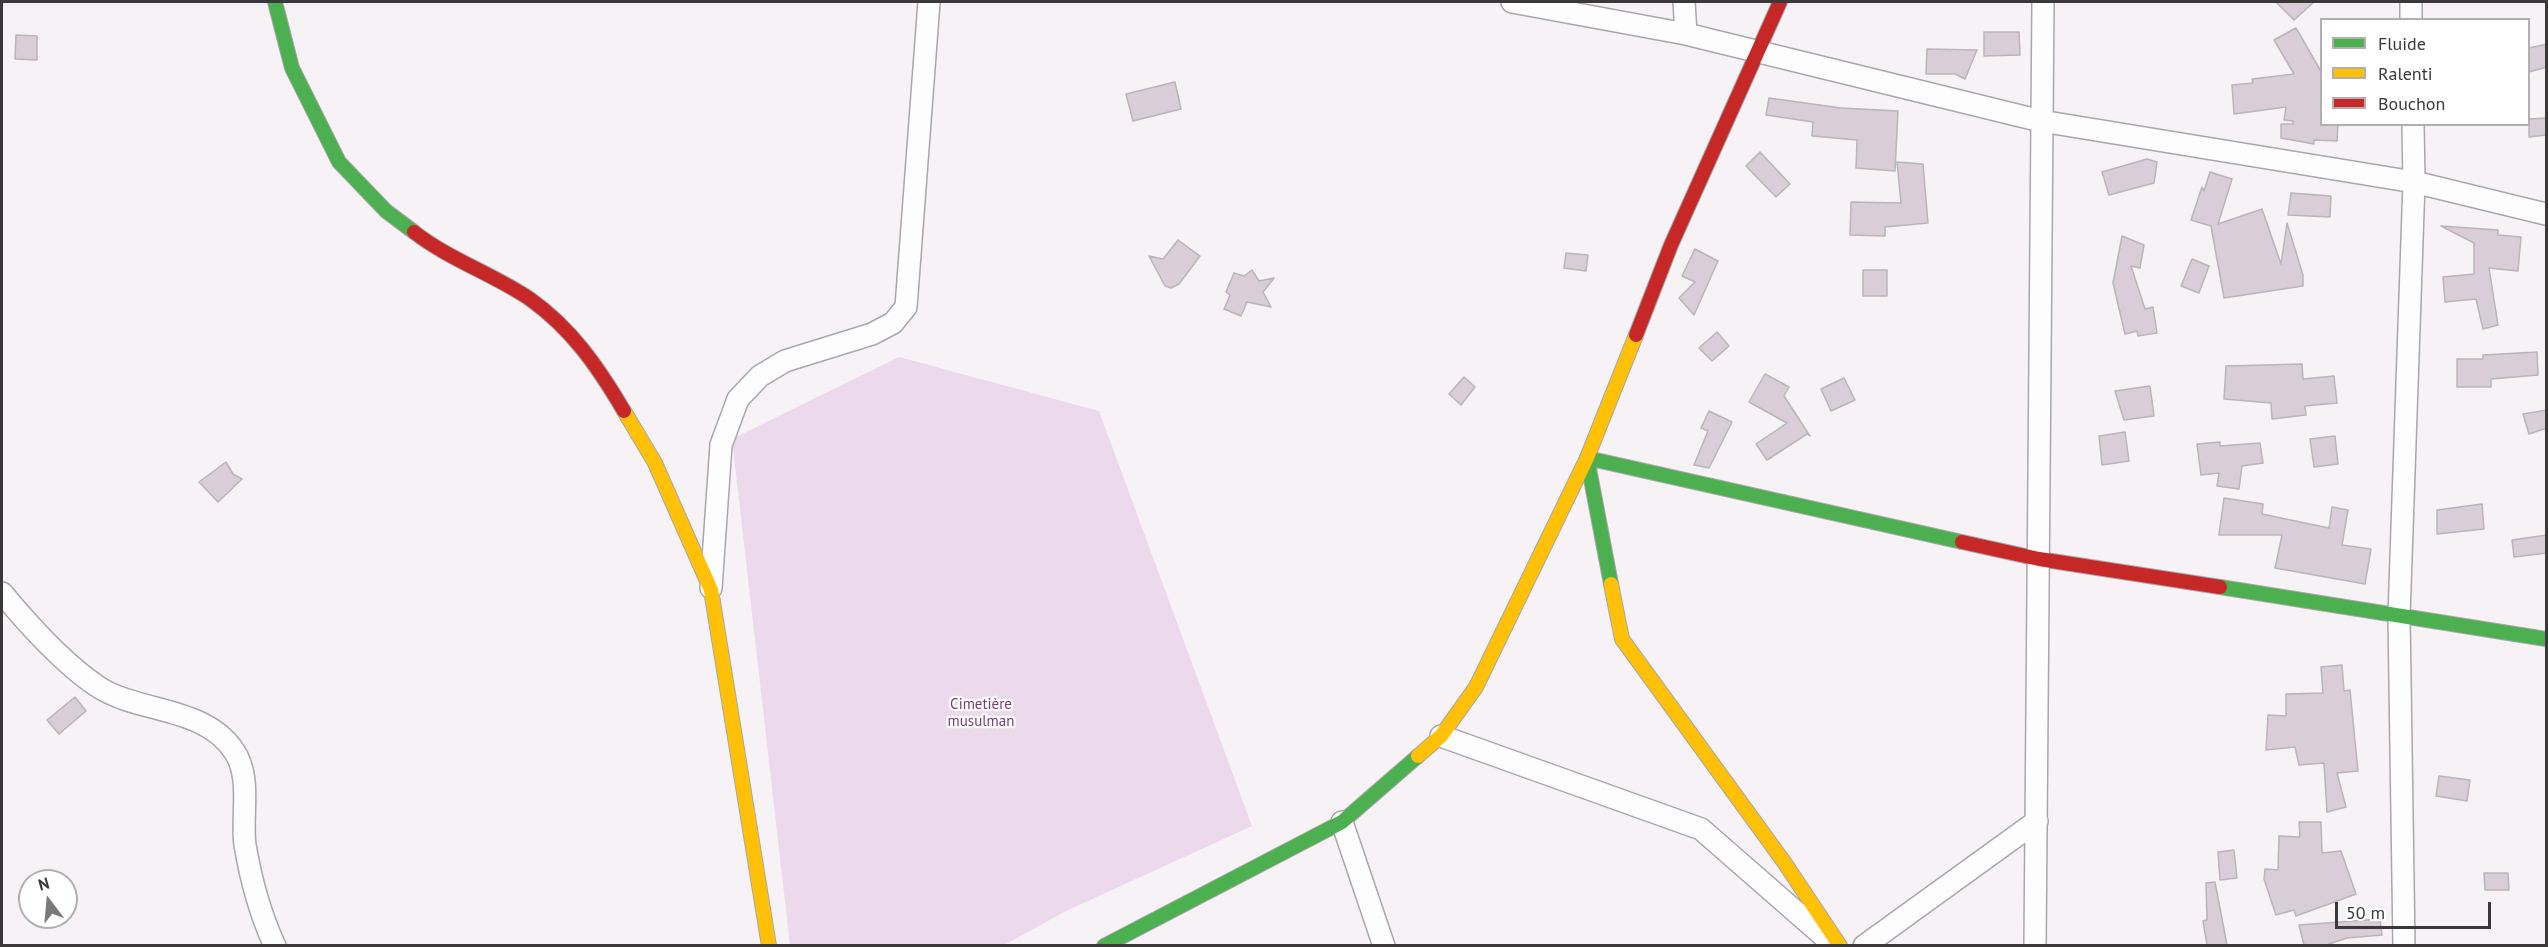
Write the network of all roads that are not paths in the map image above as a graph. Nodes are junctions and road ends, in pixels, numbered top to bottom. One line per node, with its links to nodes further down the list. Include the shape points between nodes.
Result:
1 (275, 2): 17 (street, via 292,68 339,162 386,211 437,250 528,298 565,327 595,363 655,463)
2 (929, 2): 17 (street, via 906,307 893,323 872,334 785,361 760,376 738,399 721,445)
3 (1512, 2): 9 (street)
4 (1684, 2): 9 (street)
5 (1780, 2): 10 (street)
6 (2043, 2): 11 (street)
7 (2410, 2): 8 (street)
8 (2411, 18)
9 (1686, 34): 10 (street)
10 (1756, 53): 11 (street); 15 (street, via 1671,245)
11 (2042, 121): 13 (street); 16 (street)
12 (2413, 126): 13 (street)
13 (2414, 182): 14 (street); 19 (street)
14 (2547, 213)
15 (1587, 458): 16 (street); 21 (street, via 1476,687); 29 (street, via 1622,639)
16 (2039, 560): 19 (street); 22 (street)
17 (711, 590): 25 (street)
18 (2, 593): 24 (street, via 30,627 99,687 119,698 176,713 223,737 236,752 245,799 245,844 261,916)
19 (2399, 616): 20 (street); 32 (street)
20 (2547, 639)
21 (1441, 736): 23 (street); 28 (street, via 1701,829)
22 (2037, 821): 30 (street); 31 (street)
23 (1341, 822): 26 (street); 27 (street)
24 (275, 945)
25 (770, 945)
26 (1104, 945)
27 (1384, 945)
28 (1834, 945)
29 (1840, 945)
30 (1864, 945)
31 (2035, 945)
32 (2404, 945)

